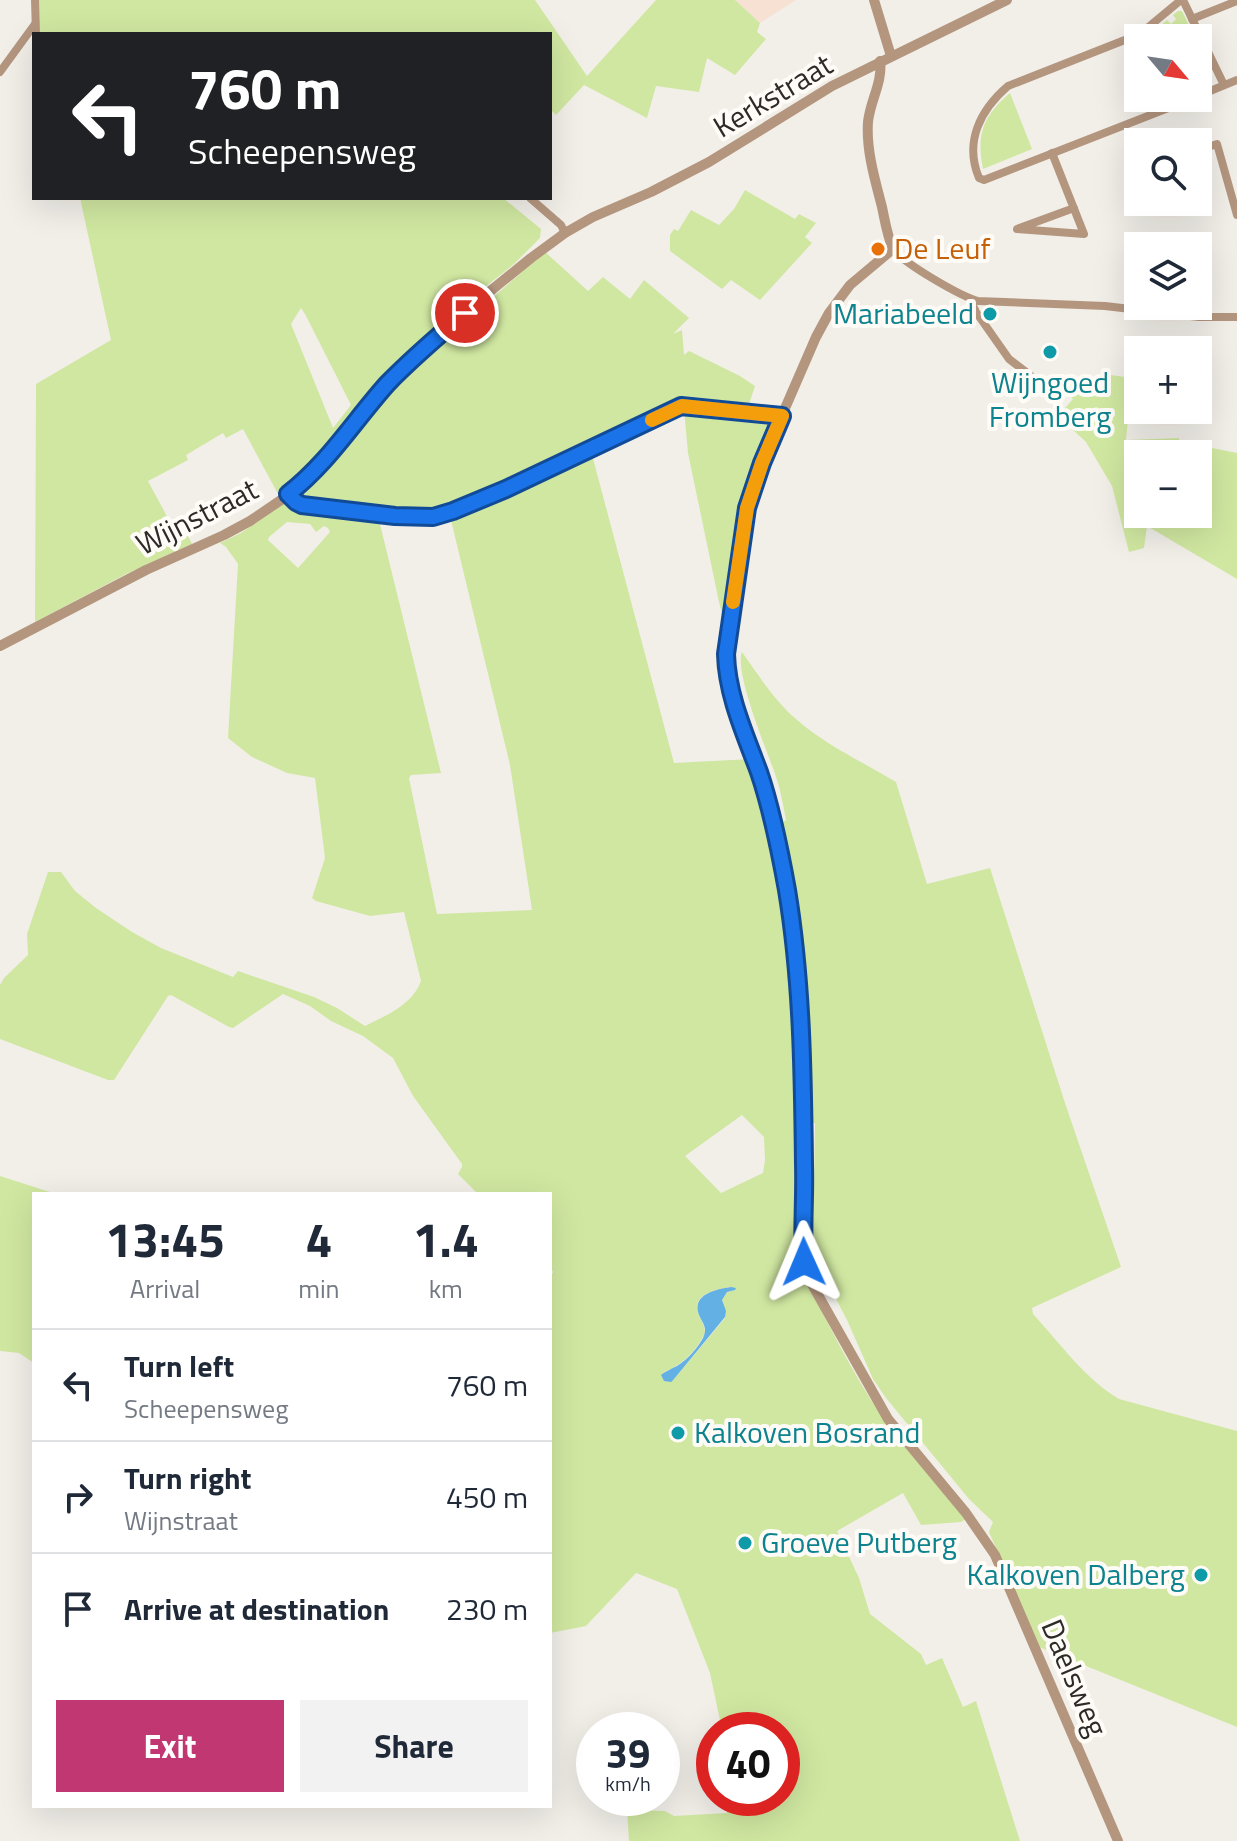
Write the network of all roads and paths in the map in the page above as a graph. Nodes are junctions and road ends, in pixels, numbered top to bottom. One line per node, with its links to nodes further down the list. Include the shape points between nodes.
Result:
1 (35, 0): 7 (street)
2 (874, 0): 9 (street)
3 (1007, 0): 9 (street, Kerkstraat)
4 (1182, 0): 6 (street); 17 (street, via 1140,34 1008,86 987,107 975,131 976,170 984,180)
5 (1237, 1): 6 (street)
6 (1192, 19): 13 (street)
7 (36, 29)
8 (32, 34): 11 (street)
9 (891, 56): 10 (street, Kerkstraat)
10 (880, 61): 21 (street, Kerkstraat, via 709,162); 22 (street, via 868,132)
11 (0, 72)
12 (1237, 80): 13 (street)
13 (1224, 85): 14 (street)
14 (1212, 90)
15 (1157, 112): 17 (street)
16 (1212, 146): 20 (street, via 1217,144)
17 (1052, 153): 19 (street)
18 (532, 200): 21 (street)
19 (1074, 208): 19 (street, via 1084,234 1017,229 1031,224)
20 (1235, 216)
21 (565, 233): 27 (street, Wijnstraat, via 415,357)
22 (893, 249): 23 (street); 26 (street, Daelsweg, via 836,303)
23 (970, 299): 24 (street); 25 (street, via 1009,359)
24 (1237, 317)
25 (1030, 375)
26 (782, 416): 27 (street, via 681,406 433,517 302,505); 29 (street, Daelsweg, via 747,508 726,661 770,810 792,923 802,1066 806,1270 888,1419 995,1555)
27 (288, 494): 28 (street, Wijnstraat, via 240,526)
28 (0, 646)
29 (1118, 1841)

